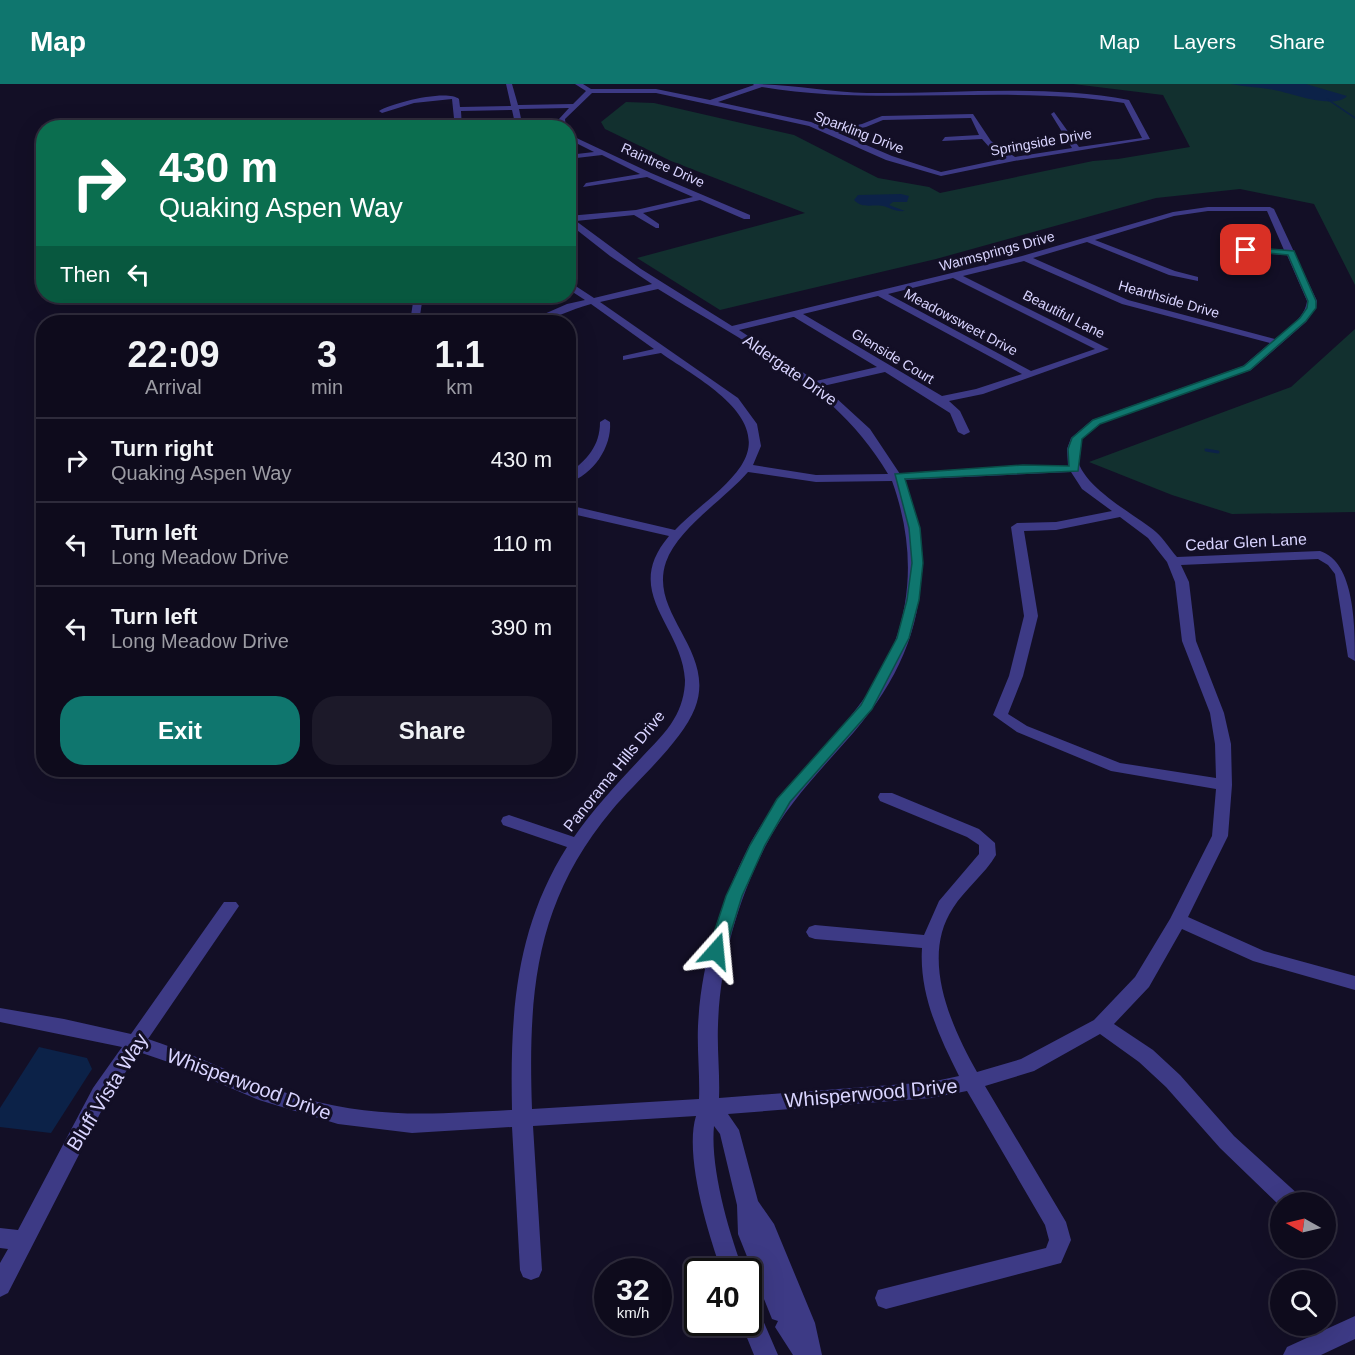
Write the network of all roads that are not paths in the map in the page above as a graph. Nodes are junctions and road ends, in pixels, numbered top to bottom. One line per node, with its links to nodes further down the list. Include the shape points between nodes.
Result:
1 (509, 84): 8 (street)
2 (578, 84): 5 (street)
3 (759, 85): 6 (street); 21 (street, Springside Drive, via 870,96 1055,92 1127,101 1146,139)
4 (654, 87): 5 (street, Sparkling Drive); 6 (street, Sparkling Drive)
5 (590, 91): 7 (street)
6 (712, 102): 13 (street, Sparkling Drive)
7 (577, 106): 8 (street); 16 (street)
8 (514, 107): 9 (street); 15 (street)
9 (458, 109): 10 (street, via 456,99 440,97); 14 (street)
10 (382, 111)
11 (798, 111): 13 (street)
12 (1054, 114): 21 (street)
13 (780, 117): 17 (street, Sparkling Drive)
14 (459, 120)
15 (518, 120)
16 (562, 120)
17 (834, 132): 18 (street, via 882,118 973,116); 25 (street, Sparkling Drive, via 889,158)
18 (982, 137): 20 (street); 24 (street, via 992,148)
19 (576, 140): 22 (street, Raintree Drive)
20 (945, 140)
21 (1076, 148): 24 (street, Springside Drive)
22 (602, 153): 23 (street); 26 (street, Raintree Drive)
23 (576, 157)
24 (1014, 159): 25 (street, Springside Drive)
25 (941, 174)
26 (648, 175): 27 (street); 28 (street, Raintree Drive)
27 (586, 185)
28 (702, 197): 29 (street); 30 (street, Raintree Drive)
29 (636, 212): 31 (street); 33 (street)
30 (747, 217)
31 (576, 218)
32 (576, 225): 40 (street, Aldergate Drive)
33 (656, 226)
34 (1088, 240): 36 (street, Warmsprings Drive, via 1173,214 1208,209 1270,209); 37 (street, Warmsprings Drive); 39 (street)
35 (1224, 248): 36 (street)
36 (1291, 253): 47 (street, via 1312,301 1311,308 1303,320)
37 (1025, 258): 38 (street, Warmsprings Drive); 47 (street, Hearthside Drive, via 1125,302)
38 (956, 276): 42 (street, Warmsprings Drive); 51 (street, Beautiful Lane, via 1104,349)
39 (1195, 279)
40 (662, 285): 43 (street); 46 (street, Aldergate Drive)
41 (576, 289): 43 (street)
42 (881, 294): 45 (street, Warmsprings Drive); 51 (street, Meadowsweet Drive)
43 (593, 300): 44 (street); 48 (street)
44 (546, 315)
45 (797, 315): 46 (street, Warmsprings Drive); 50 (street, Glenside Court)
46 (730, 329): 52 (street, Aldergate Drive)
47 (1276, 342): 57 (street, via 1247,368 1091,425 1077,438)
48 (662, 350): 49 (street); 56 (street, via 748,414 754,430 754,447)
49 (627, 358)
50 (887, 369): 52 (street); 53 (street, Glenside Court)
51 (1028, 373): 53 (street, Beautiful Lane, via 979,392)
52 (816, 384): 59 (street, Aldergate Drive, via 854,416)
53 (940, 400): 55 (street, Glenside Court, via 955,411)
54 (604, 423): 58 (street, via 605,439 596,456)
55 (964, 432)
56 (748, 468): 59 (street, via 806,478); 62 (street, Panorama Hills Drive)
57 (1074, 469): 59 (street, via 1023,468); 61 (street, Whisperwood Drive, via 1086,486)
58 (576, 473)
59 (898, 476): 78 (street, Aldergate Drive, via 915,528 918,563 903,638 867,706 784,799 734,896 716,951 708,1025)
60 (576, 511): 62 (street)
61 (1123, 513): 63 (street, Whisperwood Drive, via 1152,534); 65 (street, via 1056,526 1017,527 1031,616 1016,676 1000,715 1022,729 1117,767)
62 (675, 534): 68 (street, Panorama Hills Drive, via 655,573 656,591 689,655 692,690 688,707)
63 (1173, 561): 64 (street, Cedar Glen Lane, via 1320,555 1338,566 1342,574); 65 (street, Whisperwood Drive, via 1182,582 1190,641 1217,713)
64 (1355, 657)
65 (1224, 785): 70 (street, Whisperwood Drive, via 1220,836)
66 (886, 797): 72 (street, via 974,833 987,843 988,855 945,906)
67 (509, 821): 68 (street)
68 (577, 844): 79 (street, Panorama Hills Drive, via 554,886 527,969)
69 (230, 906): 76 (street, Bluff Vista Way)
70 (1178, 920): 73 (street, via 1258,956); 75 (street, Whisperwood Drive, via 1142,982)
71 (815, 932): 72 (street)
72 (930, 942): 77 (street, via 935,995)
73 (1355, 983)
74 (0, 1015): 76 (street, Whisperwood Drive)
75 (1101, 1025): 77 (street, Whisperwood Drive, via 1027,1065); 80 (street, via 1146,1056 1173,1081 1227,1142)
76 (135, 1044): 79 (street, Whisperwood Drive, via 265,1094 335,1116 372,1123 412,1124); 83 (street, Bluff Vista Way, via 100,1094)
77 (972, 1083): 78 (street, Whisperwood Drive, via 931,1090); 87 (street, via 1056,1222 1060,1240 1053,1256)
78 (710, 1107): 79 (street, Whisperwood Drive); 81 (street, via 729,1130); 84 (street, Aldergate Drive, via 702,1130 714,1207)
79 (523, 1118): 85 (street, Panorama Hills Drive)
80 (1280, 1192)
81 (748, 1206): 91 (street, via 766,1231 803,1323); 91 (street, via 749,1233 784,1319)
82 (0, 1238): 83 (street)
83 (23, 1241): 86 (street, Bluff Vista Way)
84 (729, 1258)
85 (531, 1270)
86 (0, 1286)
87 (886, 1298)
88 (1355, 1327): 92 (street)
89 (758, 1336): 90 (street)
90 (766, 1355)
91 (809, 1355)
92 (1294, 1355)

